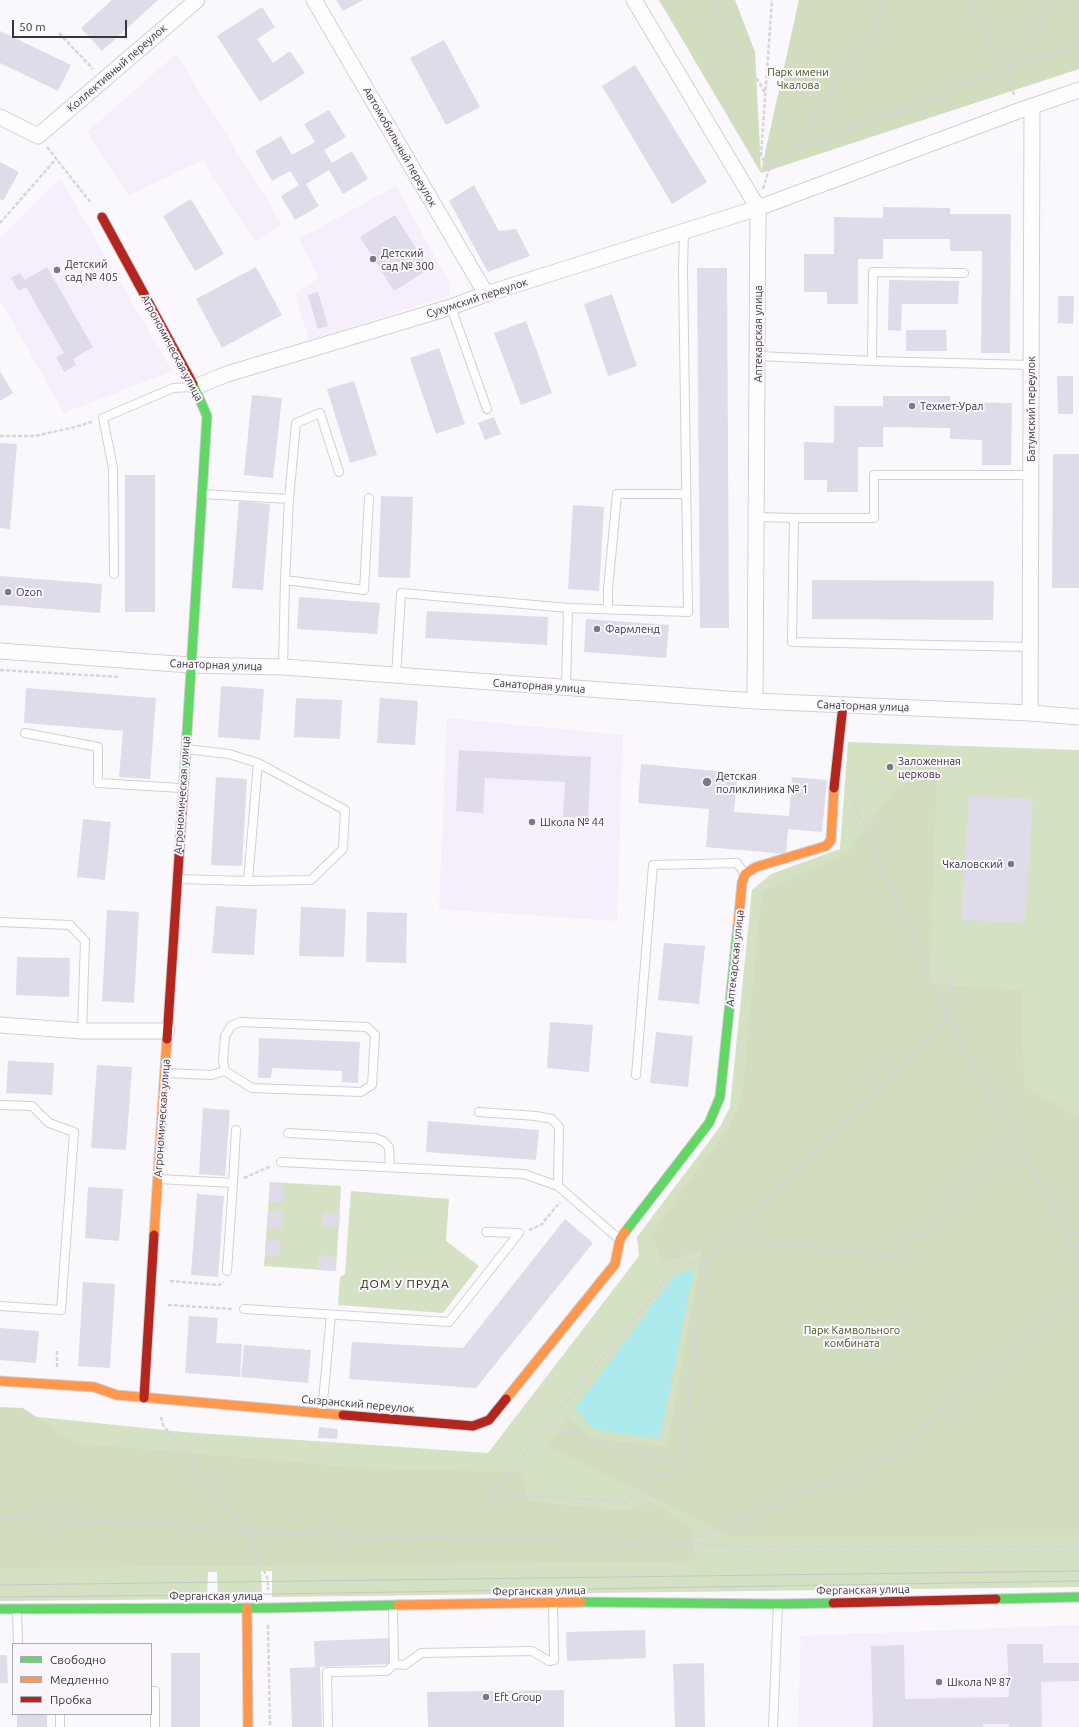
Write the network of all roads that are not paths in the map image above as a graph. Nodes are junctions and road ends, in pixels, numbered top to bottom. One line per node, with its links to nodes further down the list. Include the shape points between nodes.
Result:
1 (197, 0): 6 (street, Коллективный переулок, via 38,136)
2 (314, 0): 11 (street, Автомобильный переулок)
3 (634, 0): 7 (street)
4 (1079, 90): 5 (street, Сухумский переулок)
5 (1032, 106): 7 (street, Сухумский переулок); 15 (street, Батумский переулок)
6 (0, 117)
7 (758, 208): 9 (street, Сухумский переулок); 13 (street, Аптекарская улица)
8 (102, 217): 16 (street, Агрономическая улица)
9 (684, 231): 11 (street, Сухумский переулок); 21 (lane)
10 (964, 274): 14 (lane, via 873,272)
11 (486, 294): 12 (street, Сухумский переулок)
12 (451, 307): 16 (street, Сухумский переулок, via 227,374); 17 (lane)
13 (758, 356): 14 (lane); 24 (street, Аптекарская улица)
14 (872, 361): 15 (lane)
15 (1031, 365): 19 (street, Батумский переулок)
16 (195, 387): 20 (street, Агрономическая улица, via 206,416); 26 (lane, via 173,388 104,418 113,468)
17 (487, 409)
18 (339, 472): 22 (lane, via 320,413 296,423)
19 (1030, 475): 25 (lane, via 874,475 874,518); 30 (street, Батумский переулок)
20 (202, 494): 22 (lane); 32 (street, Агрономическая улица)
21 (686, 494): 29 (lane, via 617,494); 29 (lane, via 688,612)
22 (289, 498): 27 (lane)
23 (369, 498): 27 (lane, via 364,590)
24 (756, 517): 25 (lane); 36 (street, Аптекарская улица)
25 (794, 518): 30 (lane, via 792,642)
26 (114, 574)
27 (285, 580): 33 (lane)
28 (568, 608): 29 (lane); 34 (lane, via 401,593); 35 (lane)
29 (608, 609)
30 (1030, 647): 38 (street, Батумский переулок)
31 (0, 651): 32 (street, Санаторная улица)
32 (190, 665): 33 (street, Санаторная улица); 41 (street, Агрономическая улица)
33 (283, 668): 34 (street, Санаторная улица)
34 (396, 676): 35 (street, Санаторная улица)
35 (566, 687): 36 (street, Санаторная улица)
36 (755, 701): 37 (street, Санаторная улица)
37 (843, 704): 38 (street, Санаторная улица); 44 (street, via 831,840 826,846 756,867)
38 (1030, 713): 39 (street, Санаторная улица)
39 (1079, 717)
40 (25, 733): 43 (lane, via 98,747 98,783)
41 (185, 749): 42 (lane, via 229,754); 43 (street, Агрономическая улица)
42 (258, 763): 46 (lane); 46 (lane, via 345,810 343,849 311,880)
43 (182, 788): 45 (street, Агрономическая улица)
44 (745, 874): 53 (lane, via 737,863 653,865); 64 (street, Аптекарская улица, via 720,1097 709,1123)
45 (176, 879): 46 (lane); 50 (street, Агрономическая улица)
46 (248, 881)
47 (0, 922): 49 (lane, via 70,925 85,941)
48 (0, 1025): 49 (street)
49 (82, 1031): 50 (street)
50 (167, 1031): 52 (street, Агрономическая улица)
51 (225, 1071): 51 (lane, via 252,1088 361,1092 372,1085 375,1035 367,1027 240,1022 231,1026 225,1036); 52 (lane, via 211,1075)
52 (165, 1073): 60 (street, Агрономическая улица)
53 (636, 1076)
54 (0, 1105): 66 (lane, via 32,1106 49,1123 74,1132 61,1310)
55 (479, 1112): 62 (lane, via 552,1119 559,1127)
56 (236, 1130): 61 (lane)
57 (288, 1133): 59 (lane, via 375,1138 389,1147)
58 (281, 1162): 59 (lane)
59 (390, 1167): 62 (lane, via 524,1174)
60 (158, 1178): 61 (lane); 70 (street, Агрономическая улица)
61 (233, 1183): 65 (lane)
62 (558, 1186): 64 (lane)
63 (486, 1232): 68 (lane, via 519,1233 449,1322)
64 (620, 1239): 71 (street, Сызранский переулок, via 615,1264 490,1420 473,1426)
65 (227, 1271)
66 (0, 1306)
67 (244, 1309): 68 (lane)
68 (331, 1315): 71 (lane)
69 (0, 1381): 70 (street, Сызранский переулок, via 94,1387 117,1395)
70 (144, 1398): 71 (street, Сызранский переулок)
71 (322, 1412)
72 (1079, 1597): 74 (street, Ферганская улица)
73 (553, 1602): 74 (street, Ферганская улица); 75 (street, Ферганская улица); 80 (lane, via 554,1660 550,1661 532,1651 421,1653 405,1665)
74 (778, 1604): 87 (lane)
75 (393, 1605): 76 (street, Ферганская улица); 80 (lane)
76 (247, 1608): 78 (street, Ферганская улица); 85 (street)
77 (0, 1609): 78 (street, Ферганская улица)
78 (17, 1609): 79 (lane)
79 (18, 1643)
80 (394, 1664): 86 (lane, via 387,1671 327,1672)
81 (152, 1691): 84 (lane, via 155,1691)
82 (60, 1715): 83 (lane)
83 (60, 1727)
84 (156, 1727)
85 (248, 1727)
86 (328, 1727)
87 (774, 1727)

